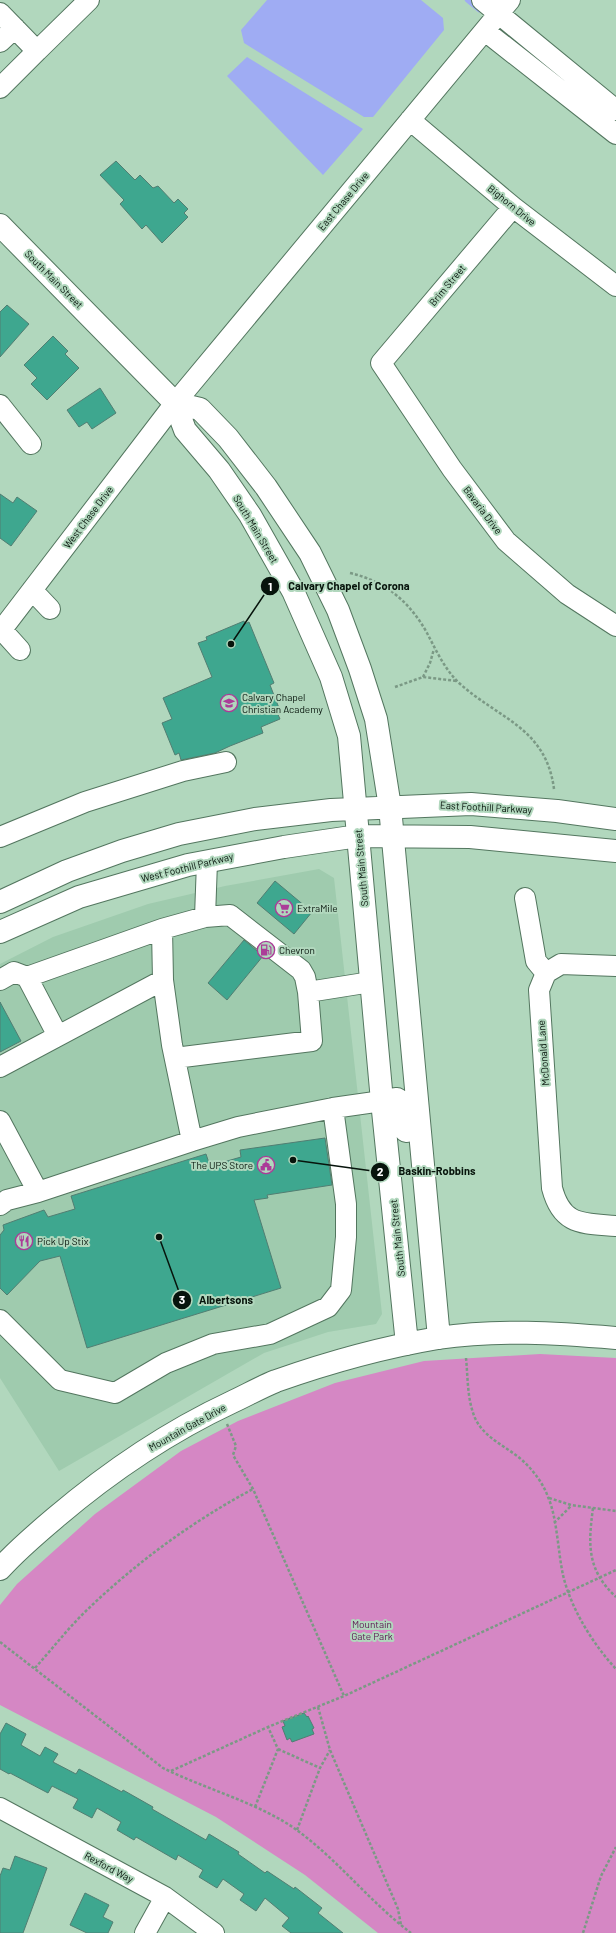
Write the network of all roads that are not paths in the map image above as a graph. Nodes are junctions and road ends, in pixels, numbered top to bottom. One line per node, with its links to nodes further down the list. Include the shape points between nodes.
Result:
1 (89, 0): 8 (street)
2 (482, 0): 3 (street)
3 (505, 7): 6 (street, East Chase Drive); 10 (street)
4 (0, 13): 5 (street)
5 (15, 28): 7 (street); 8 (street)
6 (485, 31): 11 (street, East Chase Drive); 12 (street)
7 (0, 42)
8 (37, 51): 9 (street)
9 (0, 88)
10 (616, 110)
11 (410, 120): 13 (street, Bighorn Drive); 17 (street, East Chase Drive)
12 (616, 134)
13 (513, 206): 15 (street, Bighorn Drive); 16 (street, Brim Street)
14 (0, 225): 17 (main road, South Main Street)
15 (616, 286)
16 (381, 363): 22 (street, Bavaria Drive, via 452,469 506,541 567,594)
17 (175, 403): 20 (street, West Chase Drive); 26 (main road, via 200,409 228,438 266,487 310,553 338,610 363,676 376,719); 27 (main road, South Main Street, via 185,430 219,470 250,515 293,592 311,631 331,677 349,736)
18 (0, 405): 19 (street)
19 (31, 444)
20 (32, 590): 21 (street); 23 (street, West Chase Drive)
21 (50, 609)
22 (616, 626)
23 (1, 631): 24 (street)
24 (20, 650)
25 (226, 762): 29 (street, via 183,770 85,802)
26 (390, 807): 27 (main road, East Foothill Parkway); 28 (main road, East Foothill Parkway, via 471,804); 31 (main road)
27 (356, 809): 30 (main road, South Main Street); 35 (main road, via 255,819 179,834 67,871)
28 (616, 819)
29 (0, 836)
30 (358, 836): 31 (main road); 33 (main road, West Foothill Parkway); 44 (main road, South Main Street)
31 (392, 836): 32 (main road, via 470,838); 53 (main road)
32 (616, 852)
33 (207, 862): 36 (street); 38 (main road, West Foothill Parkway, via 188,865 79,897)
34 (525, 898): 40 (street, via 536,961)
35 (0, 902)
36 (205, 917): 37 (street); 45 (street, via 230,915 301,970)
37 (162, 929): 41 (street); 43 (street)
38 (0, 932)
39 (616, 966): 40 (street, via 561,964)
40 (546, 973): 56 (street, McDonald Lane, via 539,990 552,1188 555,1200 561,1211 574,1220)
41 (27, 978): 42 (street, via 14,972); 46 (street)
42 (0, 980)
43 (163, 980): 46 (street); 47 (street)
44 (371, 982): 45 (street); 49 (main road, South Main Street)
45 (308, 992): 47 (street, via 312,1041)
46 (58, 1036): 48 (street)
47 (175, 1058): 52 (street)
48 (0, 1068)
49 (382, 1101): 50 (street); 53 (main road, via 397,1099 404,1104 406,1143 411,1154); 60 (main road, South Main Street)
50 (333, 1108): 52 (street, via 238,1127); 57 (street, via 346,1204 346,1237 340,1290 328,1307 270,1334 213,1344 166,1363 115,1393 60,1380)
51 (0, 1121): 54 (street)
52 (192, 1141): 54 (street)
53 (422, 1163): 58 (main road)
54 (38, 1192): 55 (street, via 7,1200)
55 (0, 1205)
56 (616, 1226)
57 (0, 1320)
58 (439, 1338): 59 (main road, via 546,1332); 60 (main road)
59 (616, 1338)
60 (407, 1344): 61 (main road, Mountain Gate Drive, via 275,1382 219,1408 146,1449 81,1496 17,1550)
61 (0, 1569)
62 (0, 1808): 63 (street, Rexford Way)
63 (165, 1897): 64 (street); 65 (street, Rexford Way)
64 (145, 1933)
65 (214, 1933)

